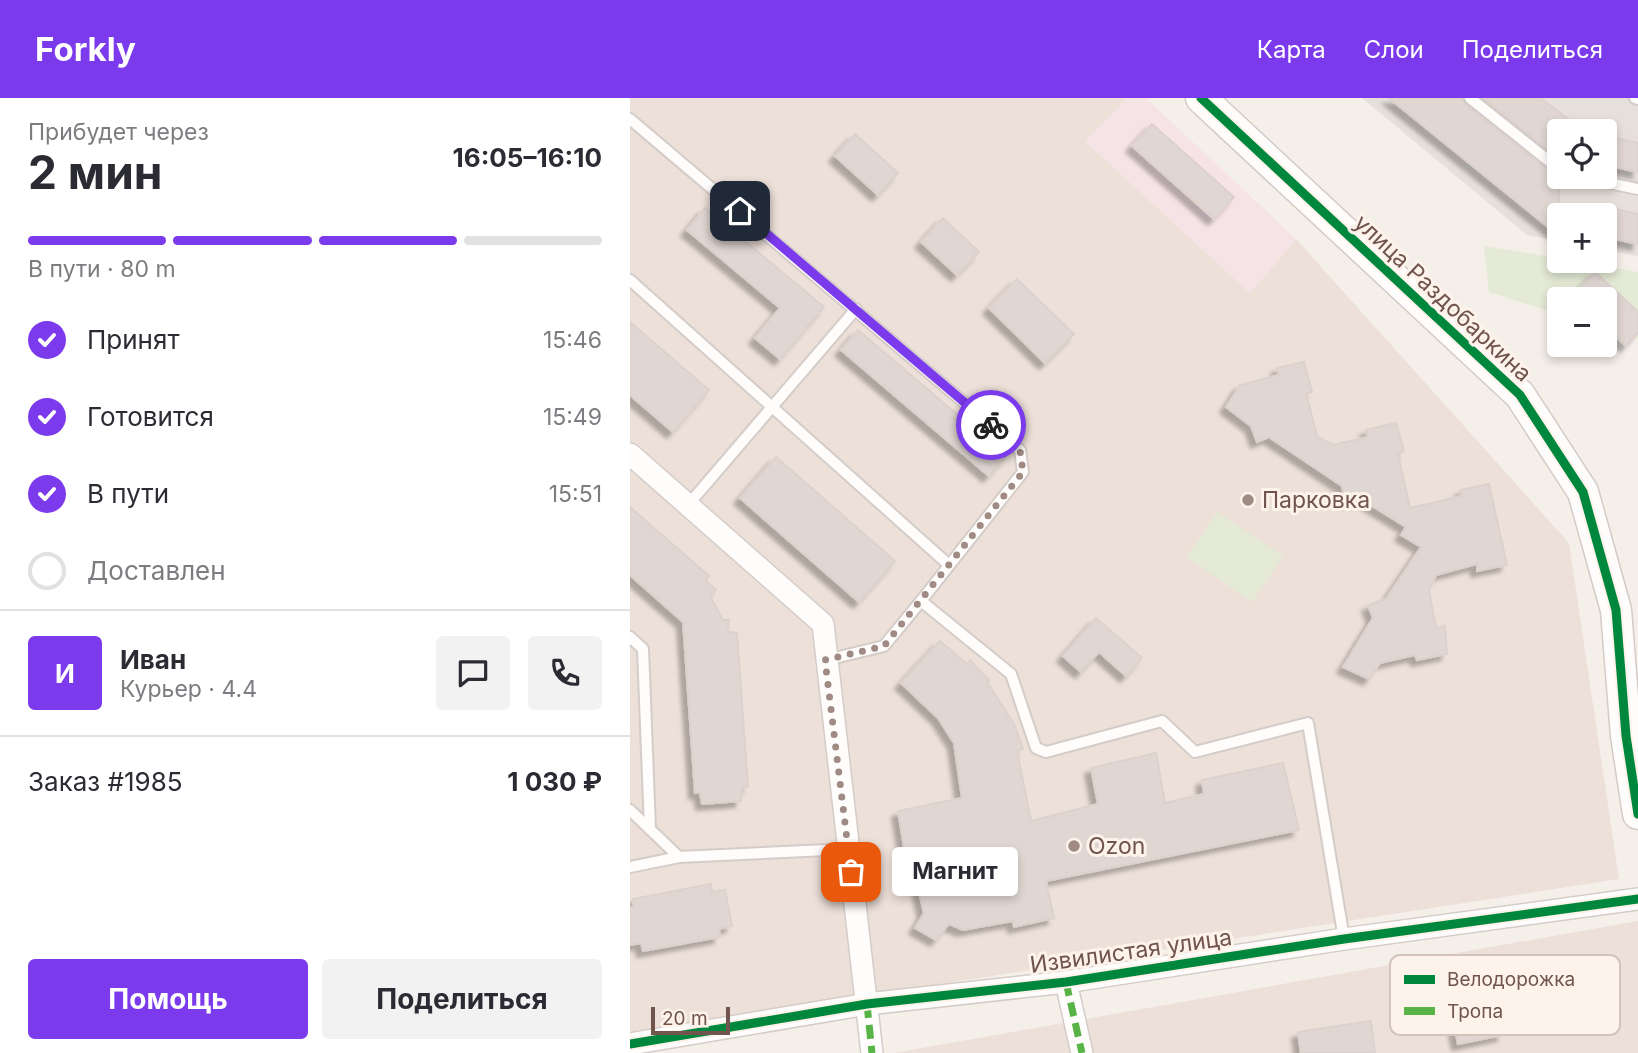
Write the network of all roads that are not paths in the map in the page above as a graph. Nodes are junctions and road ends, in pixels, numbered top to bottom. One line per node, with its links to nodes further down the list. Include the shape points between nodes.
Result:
1 (1201, 98): 17 (street, улица Раздобаркина, via 1520,395 1583,492 1616,610 1626,683 1626,736)
2 (1470, 98): 4 (lane)
3 (630, 119): 8 (lane)
4 (1547, 159)
5 (1617, 185): 6 (lane)
6 (1638, 189)
7 (630, 280): 9 (lane)
8 (856, 309): 9 (lane); 12 (lane, via 1020,450 1023,472)
9 (772, 407): 11 (lane); 12 (lane)
10 (630, 454): 11 (street)
11 (688, 505): 15 (street, via 823,624)
12 (949, 565): 13 (lane)
13 (921, 601): 15 (lane, via 884,646); 23 (lane, via 1011,674 1036,748 1046,752 1162,721 1195,752 1308,723)
14 (630, 637): 18 (lane, via 643,649)
15 (825, 660): 19 (street)
16 (630, 810): 18 (lane)
17 (1638, 814)
18 (650, 829): 20 (lane)
19 (849, 849): 20 (lane); 25 (street)
20 (679, 857): 21 (lane)
21 (630, 867)
22 (1638, 899): 23 (street, Извилистая улица)
23 (1344, 939): 24 (street, Извилистая улица)
24 (1066, 982): 25 (street, Извилистая улица); 28 (street)
25 (872, 1004): 26 (street, Извилистая улица); 27 (street)
26 (630, 1044)
27 (872, 1053)
28 (1082, 1053)

